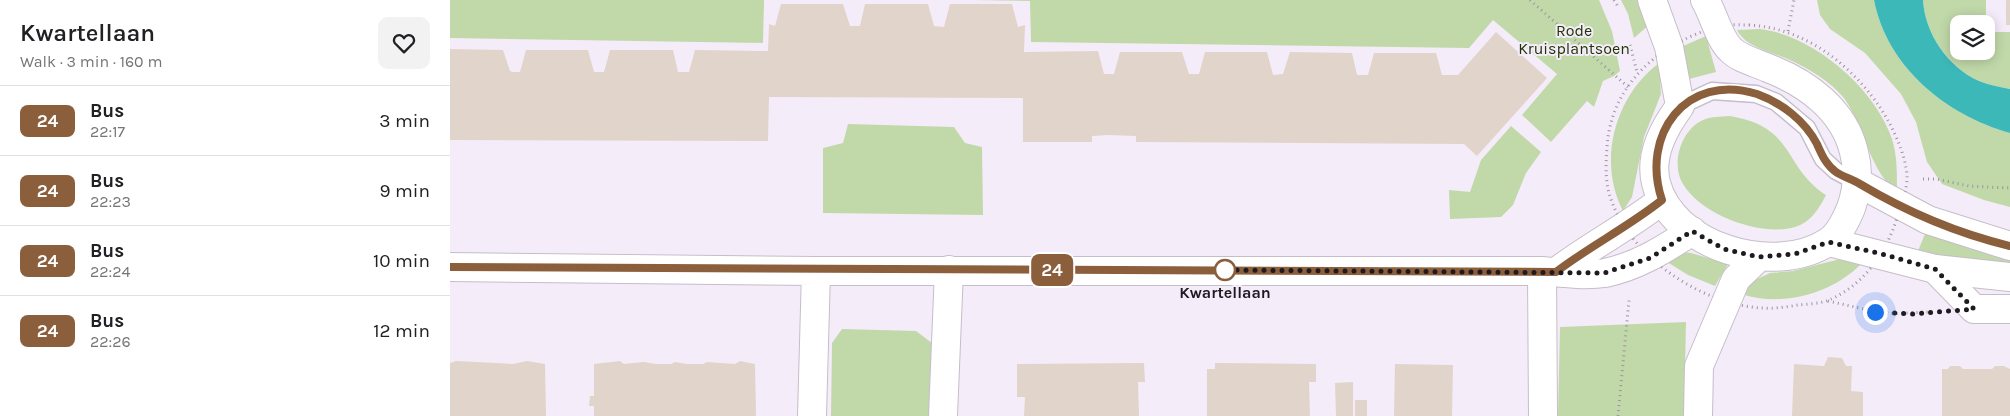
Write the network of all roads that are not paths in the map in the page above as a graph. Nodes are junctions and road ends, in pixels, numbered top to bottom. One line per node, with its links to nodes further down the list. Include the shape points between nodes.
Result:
1 (1652, 0): 3 (street, via 1669,47)
2 (1706, 0): 4 (street, via 1731,51 1791,78 1814,92 1833,111 1854,152)
3 (1680, 106): 4 (lane, via 1712,91 1756,94 1776,102 1807,128 1823,158 1836,172); 5 (street, via 1665,126 1658,146 1656,182)
4 (1857, 182): 7 (street, via 1848,214); 8 (street, via 1928,220)
5 (1662, 200): 6 (street); 14 (street, via 1634,223)
6 (1692, 231): 9 (street, via 1724,249); 14 (street, via 1650,258 1627,267 1604,273)
7 (1829, 242): 9 (street, via 1795,254); 11 (street)
8 (2010, 246)
9 (1759, 257): 20 (street, via 1736,279 1699,366)
10 (450, 267): 12 (street)
11 (1935, 269): 15 (street); 16 (street, via 1974,309)
12 (816, 270): 13 (street); 17 (street)
13 (949, 270): 14 (street); 18 (street)
14 (1549, 272): 19 (street)
15 (2010, 276)
16 (2010, 309)
17 (812, 416)
18 (943, 416)
19 (1543, 416)
20 (1698, 416)

